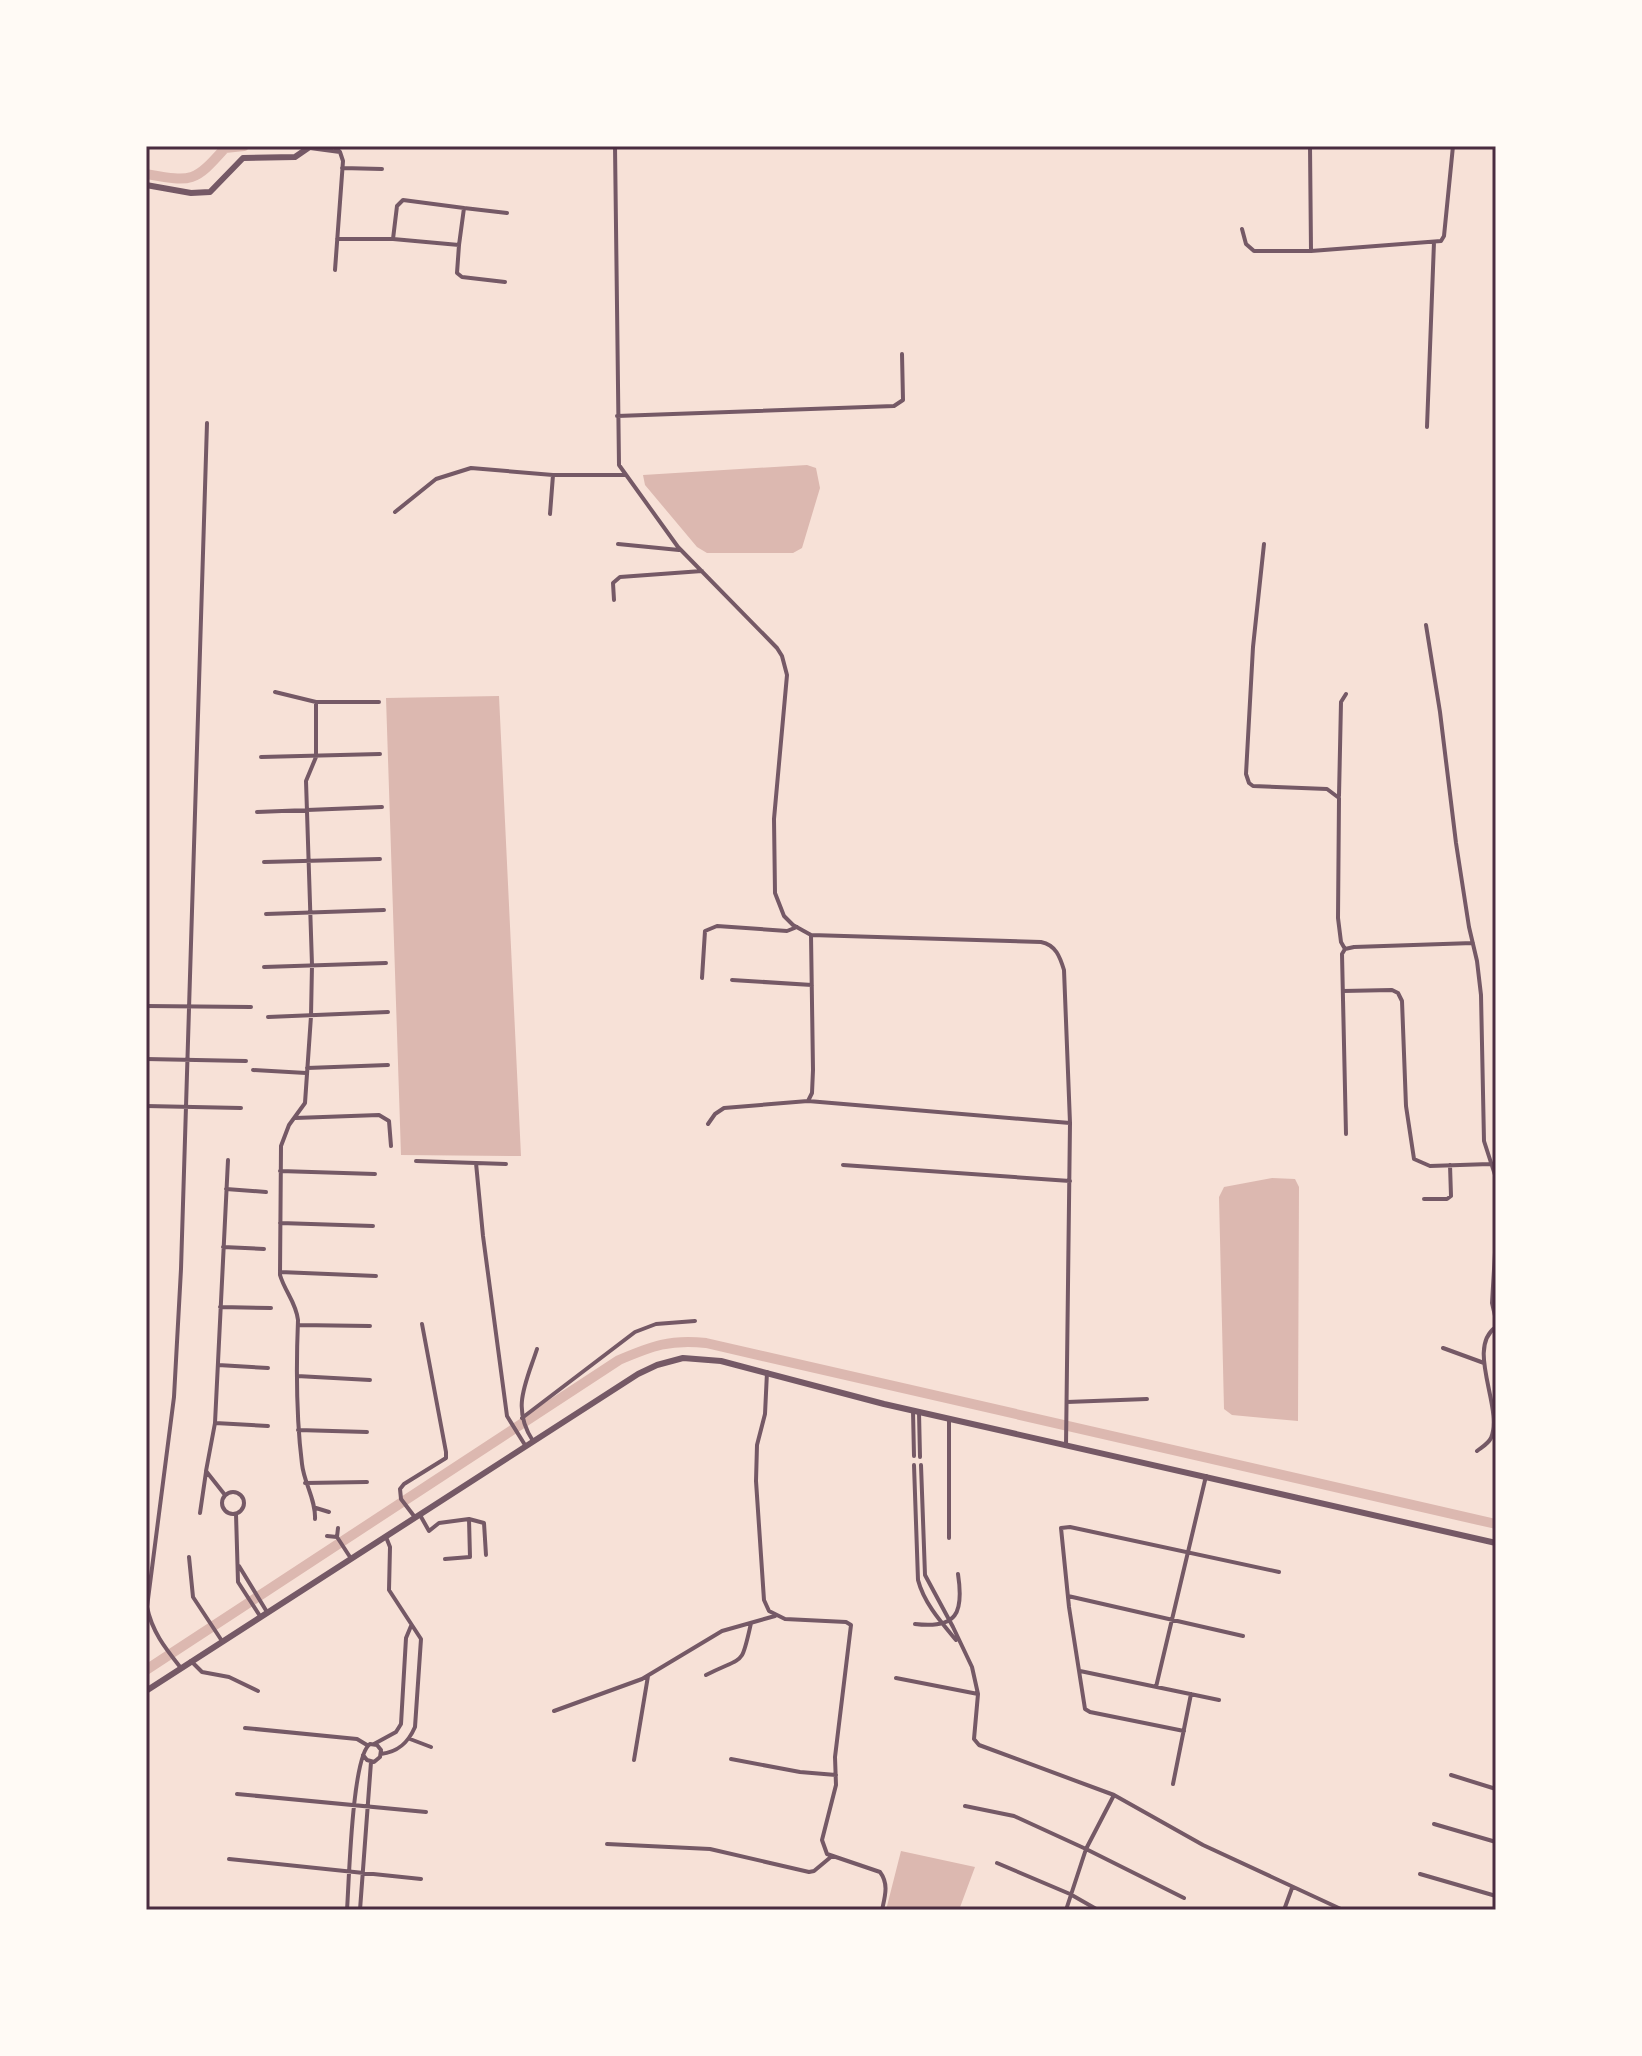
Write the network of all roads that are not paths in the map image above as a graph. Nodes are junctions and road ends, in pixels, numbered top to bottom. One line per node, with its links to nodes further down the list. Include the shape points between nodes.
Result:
1 (334, 146): 6 (street)
2 (615, 146): 21 (street)
3 (1310, 146): 17 (street)
4 (1453, 146): 15 (street, via 1444,236)
5 (310, 147): 6 (street); 9 (street, via 295,157 243,158 210,192)
6 (340, 152): 7 (street)
7 (342, 168): 8 (street); 13 (street)
8 (382, 169)
9 (146, 185)
10 (464, 208): 11 (street); 14 (street, via 403,200 397,206); 16 (street)
11 (507, 213)
12 (1242, 229): 17 (street, via 1254,251)
13 (337, 239): 14 (street); 18 (street)
14 (393, 239): 16 (street)
15 (1434, 242): 17 (street); 23 (street)
16 (459, 245): 19 (street, via 457,273)
17 (1311, 251)
18 (335, 270)
19 (505, 282)
20 (902, 354): 21 (street, via 903,400 894,406)
21 (617, 416): 25 (street, via 619,465)
22 (207, 423): 63 (street)
23 (1427, 427)
24 (553, 475): 25 (street); 26 (street, via 460,470 436,479); 27 (street)
25 (625, 475): 30 (street)
26 (395, 512)
27 (550, 514)
28 (618, 544): 30 (street)
29 (1264, 544): 41 (street, via 1246,774 1253,786 1327,789)
30 (682, 550): 31 (street)
31 (702, 571): 32 (street, via 620,577 613,583); 51 (street, via 777,648 786,665 774,819 775,893 784,916)
32 (614, 600)
33 (1426, 625): 53 (street)
34 (275, 692): 36 (street)
35 (1346, 694): 41 (street, via 1341,702)
36 (316, 702): 37 (street); 40 (street)
37 (379, 702)
38 (380, 754): 40 (street)
39 (261, 757): 40 (street)
40 (316, 757): 43 (street, via 306,781)
41 (1339, 798): 54 (street, via 1338,918)
42 (382, 807): 43 (street)
43 (306, 810): 44 (street); 46 (street)
44 (257, 812)
45 (380, 859): 46 (street)
46 (308, 861): 47 (street); 49 (street)
47 (264, 862)
48 (384, 910): 49 (street)
49 (309, 913): 50 (street); 56 (street)
50 (266, 914)
51 (797, 927): 52 (street); 58 (street, via 708,929)
52 (811, 935): 60 (street); 79 (street, via 1049,944 1064,970)
53 (1473, 943): 54 (street); 87 (street, via 1481,995 1484,1141)
54 (1345, 949): 61 (street)
55 (386, 963): 56 (street)
56 (312, 965): 57 (street); 66 (street)
57 (264, 967)
58 (702, 978)
59 (732, 980): 60 (street)
60 (812, 985): 74 (street)
61 (1343, 991): 81 (street); 89 (street, via 1398,993 1414,1159 1430,1166)
62 (146, 1006): 63 (street)
63 (189, 1006): 64 (street); 69 (street)
64 (251, 1007)
65 (388, 1012): 66 (street)
66 (311, 1016): 67 (street); 73 (street)
67 (268, 1017)
68 (146, 1059): 69 (street)
69 (188, 1059): 70 (street); 76 (street)
70 (246, 1061)
71 (388, 1065): 73 (street)
72 (253, 1070): 73 (street)
73 (307, 1070): 78 (street, via 305,1103)
74 (808, 1101): 79 (street); 80 (street, via 724,1108)
75 (146, 1106): 76 (street)
76 (186, 1107): 77 (street); 178 (street, via 174,1397 147,1607 150,1623)
77 (241, 1108)
78 (295, 1118): 82 (street, via 379,1115 389,1121); 90 (street, via 281,1146)
79 (1070, 1123): 92 (street)
80 (708, 1124)
81 (1346, 1134)
82 (391, 1146)
83 (228, 1160): 94 (street)
84 (416, 1161): 85 (street)
85 (476, 1163): 86 (street); 130 (street, via 500,1368 510,1424)
86 (506, 1164)
87 (1490, 1164): 89 (street); 93 (street)
88 (843, 1165): 92 (street)
89 (1450, 1165): 96 (street, via 1451,1196)
90 (280, 1171): 91 (street); 97 (street)
91 (375, 1174)
92 (1070, 1181): 121 (street)
93 (1496, 1185)
94 (226, 1189): 95 (street); 100 (street)
95 (266, 1192)
96 (1424, 1199)
97 (280, 1223): 98 (street); 102 (street)
98 (373, 1226)
99 (1496, 1236): 106 (street)
100 (223, 1247): 101 (street); 104 (street)
101 (264, 1249)
102 (280, 1272): 103 (street); 109 (street, via 296,1303)
103 (376, 1276)
104 (220, 1307): 105 (street); 115 (street)
105 (271, 1308)
106 (1496, 1320)
107 (695, 1321): 124 (street, via 656,1324 635,1332)
108 (422, 1324): 145 (street, via 446,1458 400,1489 401,1499)
109 (298, 1325): 110 (street); 118 (street)
110 (370, 1326)
111 (1496, 1327): 114 (street, via 1488,1336)
112 (1443, 1348): 114 (street)
113 (537, 1349): 124 (street, via 523,1390)
114 (1484, 1363): 132 (street, via 1494,1426 1491,1438)
115 (218, 1365): 116 (street); 125 (street)
116 (268, 1368)
117 (767, 1372): 122 (street); 129 (street, via 683,1358 657,1365); 167 (street, via 756,1481 764,1600)
118 (297, 1376): 119 (street); 127 (street)
119 (370, 1380)
120 (1147, 1399): 121 (street)
121 (1067, 1402): 131 (street)
122 (916, 1412): 123 (street); 133 (street); 134 (street)
123 (949, 1419): 131 (street); 154 (street)
124 (522, 1420): 129 (street)
125 (215, 1423): 126 (street); 137 (street)
126 (268, 1426)
127 (298, 1430): 128 (street); 140 (street)
128 (367, 1432)
129 (531, 1438): 130 (street)
130 (524, 1443): 145 (street)
131 (1066, 1446): 138 (street)
132 (1477, 1451)
133 (914, 1456)
134 (920, 1457)
135 (914, 1465): 149 (street)
136 (921, 1465): 150 (street)
137 (206, 1471): 141 (street); 144 (street)
138 (1206, 1476): 156 (street); 157 (street)
139 (367, 1482): 140 (street)
140 (305, 1483): 142 (street)
141 (225, 1495): 146 (street, via 223,1508); 146 (street, via 235,1492 243,1497)
142 (316, 1508): 143 (street); 147 (street)
143 (329, 1512)
144 (200, 1513)
145 (415, 1513): 148 (street, via 429,1531 439,1523); 152 (street)
146 (236, 1514): 162 (street)
147 (315, 1519)
148 (469, 1519): 159 (street, via 484,1523); 161 (street, via 470,1557)
149 (915, 1520): 150 (street); 172 (street, via 921,1592)
150 (921, 1520): 169 (street, via 925,1575)
151 (338, 1528): 155 (street)
152 (385, 1535): 158 (street); 173 (street, via 390,1547 389,1590)
153 (327, 1536): 155 (street)
154 (949, 1538)
155 (338, 1539): 158 (street)
156 (1496, 1543)
157 (1188, 1552): 163 (street); 165 (street, via 1061,1528); 168 (street)
158 (349, 1555): 166 (street)
159 (486, 1555)
160 (189, 1557): 175 (street, via 193,1597)
161 (445, 1559)
162 (238, 1566): 166 (street); 166 (street, via 238,1582)
163 (1279, 1572)
164 (958, 1574): 169 (street, via 961,1604)
165 (1068, 1596): 168 (street); 179 (street)
166 (263, 1611): 175 (street)
167 (775, 1616): 170 (street); 201 (street, via 851,1625)
168 (1172, 1620): 174 (street); 183 (street)
169 (950, 1621): 172 (street); 176 (street)
170 (751, 1623): 180 (street, via 739,1661); 181 (street, via 722,1631)
171 (915, 1624): 172 (street)
172 (944, 1624): 176 (street)
173 (412, 1625): 192 (street, via 421,1639); 193 (street, via 406,1638 401,1724)
174 (1243, 1636)
175 (220, 1639): 177 (street)
176 (960, 1645): 186 (street)
177 (191, 1661): 178 (street); 185 (street, via 202,1672)
178 (178, 1665): 184 (street)
179 (1080, 1671): 183 (street); 191 (street, via 1082,1703 1090,1712)
180 (706, 1675)
181 (648, 1676): 189 (street); 199 (street)
182 (896, 1678): 186 (street)
183 (1156, 1687): 187 (street)
184 (146, 1691)
185 (258, 1691)
186 (978, 1694): 206 (street, via 973,1731 979,1745)
187 (1191, 1694): 188 (street); 191 (street)
188 (1219, 1700)
189 (554, 1711)
190 (245, 1728): 194 (street, via 357,1739)
191 (1184, 1731): 203 (street)
192 (410, 1739): 195 (street); 196 (street, via 393,1753)
193 (374, 1744): 194 (street); 196 (street)
194 (367, 1745): 197 (street)
195 (431, 1747)
196 (381, 1754): 200 (street)
197 (363, 1755): 200 (street); 207 (street)
198 (731, 1759): 201 (street)
199 (634, 1760)
200 (371, 1762): 209 (street)
201 (836, 1775): 215 (street, via 822,1840 823,1849)
202 (1451, 1775): 204 (street)
203 (1173, 1784)
204 (1496, 1789)
205 (237, 1794): 207 (street)
206 (1114, 1795): 214 (street); 222 (street)
207 (354, 1805): 209 (street); 218 (street)
208 (965, 1806): 214 (street, via 1014,1816)
209 (368, 1807): 210 (street); 219 (street)
210 (426, 1812)
211 (1434, 1824): 212 (street)
212 (1496, 1842)
213 (607, 1844): 215 (street, via 710,1849 809,1872)
214 (1086, 1849): 223 (street); 225 (street)
215 (833, 1855): 228 (street, via 880,1872 886,1889)
216 (229, 1859): 218 (street)
217 (997, 1863): 223 (street)
218 (350, 1872): 219 (street); 226 (street)
219 (363, 1872): 221 (street); 227 (street)
220 (1420, 1874): 224 (street)
221 (421, 1879)
222 (1292, 1888): 231 (street); 232 (street)
223 (1070, 1894): 229 (street); 230 (street)
224 (1496, 1896)
225 (1184, 1898)
226 (347, 1910)
227 (360, 1910)
228 (882, 1910)
229 (1066, 1910)
230 (1098, 1910)
231 (1284, 1910)
232 (1343, 1910)

